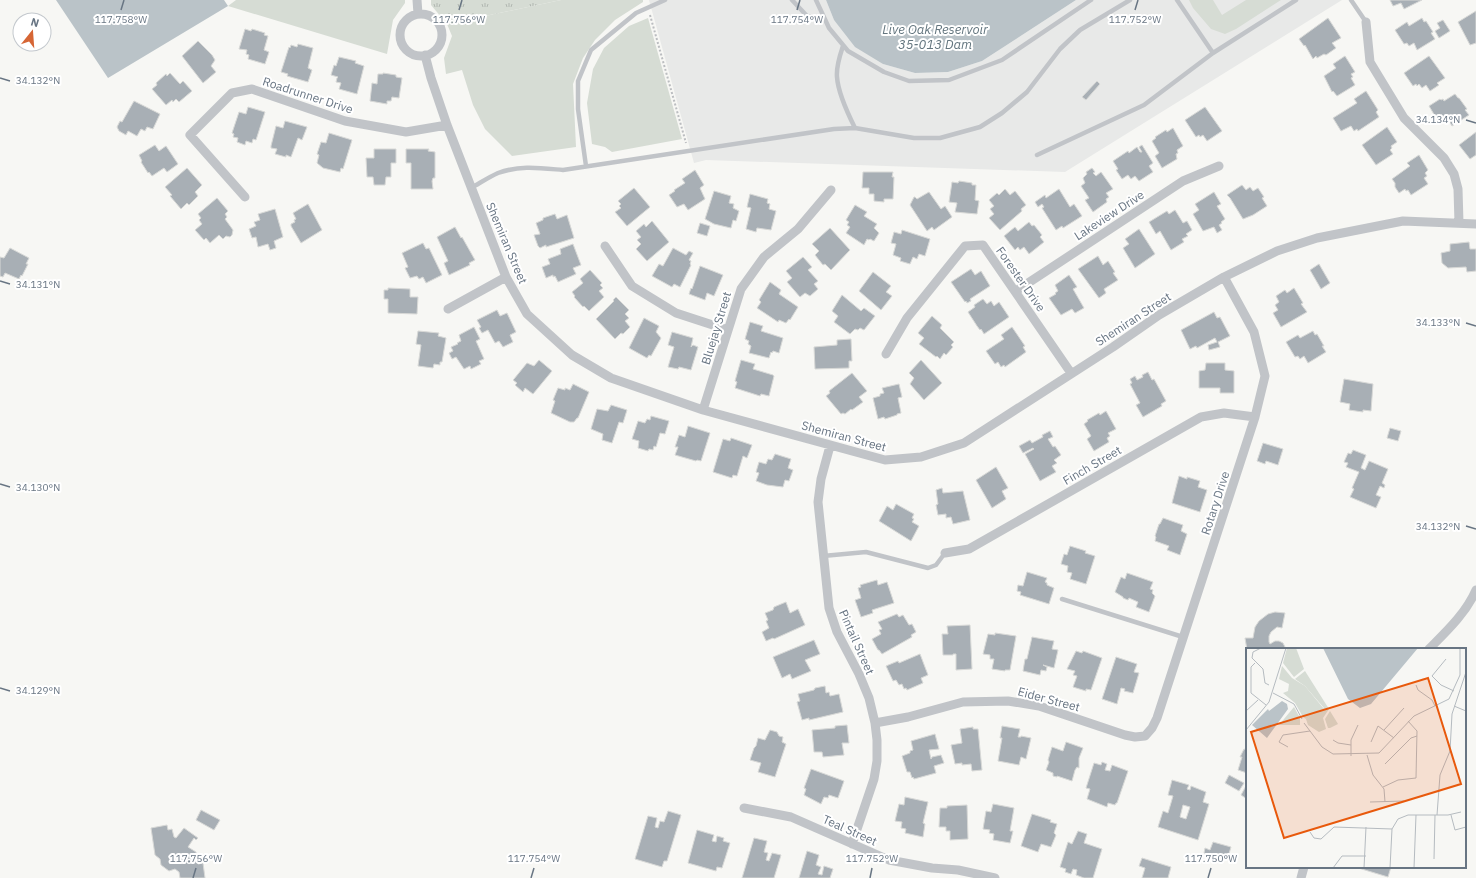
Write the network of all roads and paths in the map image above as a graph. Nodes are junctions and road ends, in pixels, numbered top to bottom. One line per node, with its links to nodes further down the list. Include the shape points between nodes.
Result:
1 (417, 0): 11 (street)
2 (665, 0): 10 (lane)
3 (792, 0): 12 (lane, via 808,16)
4 (816, 0): 12 (lane)
5 (1091, 0): 14 (lane, via 1002,60 949,80 909,81 884,72)
6 (1130, 0): 18 (lane, via 1080,30 1060,49 1027,92 980,127 940,138 914,138)
7 (1177, 0): 15 (lane)
8 (1296, 0): 15 (lane)
9 (1352, 0): 13 (lane)
10 (648, 8): 19 (path); 21 (lane, via 636,13 591,50 578,82 578,109)
11 (418, 14): 16 (street, via 431,16 442,32 440,45); 16 (street, via 405,20 401,26 400,40 409,52)
12 (824, 19): 14 (lane)
13 (1366, 22): 26 (street, via 1370,62 1404,118 1444,158 1454,174 1458,189)
14 (843, 46): 18 (lane, via 837,77)
15 (1212, 53): 20 (lane, via 1144,105)
16 (425, 55): 17 (street, Shemiran Street)
17 (447, 125): 23 (street, Shemiran Street); 25 (street, Roadrunner Drive, via 406,132 345,121 252,89 232,93 190,135)
18 (855, 128): 19 (lane)
19 (688, 151): 21 (lane)
20 (1037, 155)
21 (586, 166): 23 (lane, via 563,170 515,168)
22 (1219, 166): 31 (street, Lakeview Drive, via 1183,181)
23 (471, 188): 29 (street, Shemiran Street)
24 (831, 190): 33 (street, Bluejay Street, via 798,229 764,257 740,289)
25 (245, 197)
26 (1459, 223): 27 (street, Shemiran Street); 30 (street, Shemiran Street, via 1403,221 1317,238 1277,251)
27 (1476, 224)
28 (605, 246): 33 (street, via 632,286 676,313)
29 (506, 277): 32 (street); 36 (street, Shemiran Street, via 527,314 572,355 611,378)
30 (1224, 277): 35 (street, Shemiran Street, via 1159,315); 37 (street, Rotary Drive, via 1254,332 1265,376)
31 (1016, 291): 34 (street, Forester Drive, via 983,245 965,246 907,318); 35 (street, Forester Drive)
32 (448, 309)
33 (728, 330): 36 (street, Bluejay Street)
34 (886, 354)
35 (1071, 373): 38 (street, Shemiran Street, via 964,443 921,457 885,460)
36 (703, 410): 38 (street, Shemiran Street)
37 (1255, 417): 39 (street, Finch Street, via 1224,412 1201,417 970,549); 43 (street, Rotary Drive)
38 (830, 446): 40 (street, Pintail Street, via 818,502)
39 (945, 554): 40 (lane, via 928,568 866,552)
40 (823, 556): 45 (street, Pintail Street, via 831,614 869,698)
41 (1476, 590): 44 (street, via 1471,602)
42 (1062, 600): 43 (lane)
43 (1183, 637): 46 (street, Rotary Drive, via 1157,718)
44 (1430, 648)
45 (875, 723): 46 (street, Eider Street, via 963,702 1008,700 1039,706 1125,735); 48 (street, Pintail Street, via 877,761 874,779)
46 (1145, 736)
47 (744, 808): 48 (street, Teal Street, via 791,817)
48 (852, 844): 50 (street, Teal Street, via 889,860)
49 (1304, 868): 51 (street)
50 (996, 878)
51 (1301, 878)

